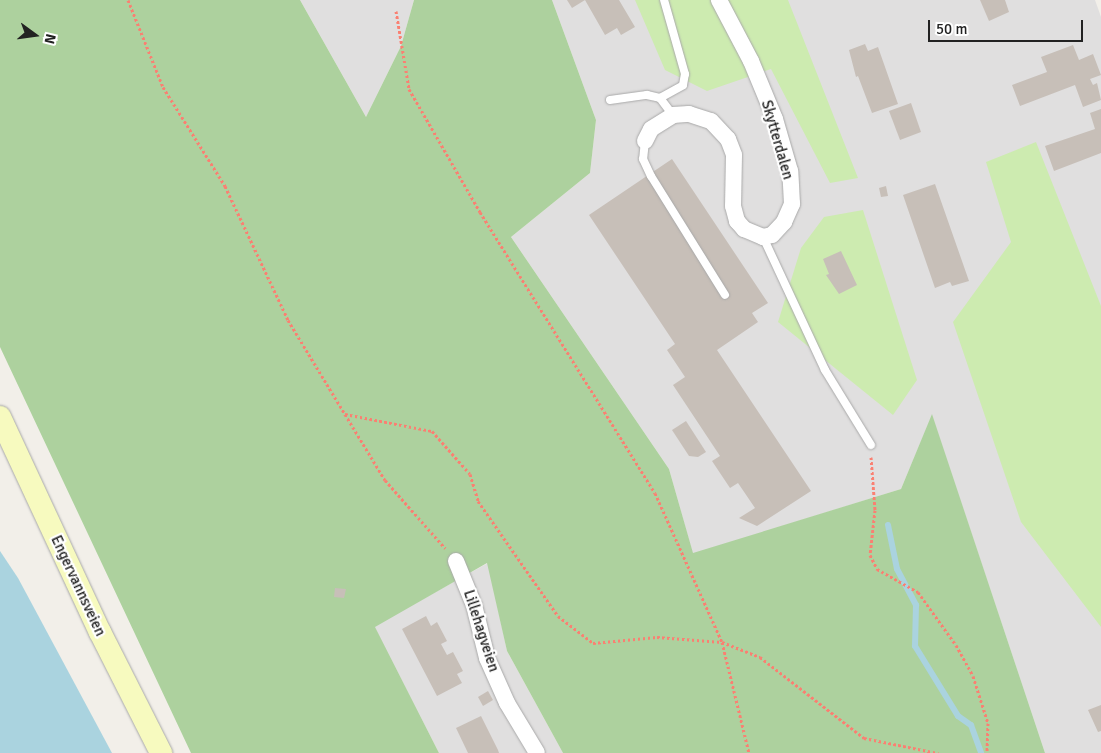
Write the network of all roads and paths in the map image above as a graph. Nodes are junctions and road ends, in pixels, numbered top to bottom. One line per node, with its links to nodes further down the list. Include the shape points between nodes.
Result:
1 (128, 0): 11 (path, via 163,87 225,186 288,320)
2 (664, 0): 5 (lane, via 684,74 684,86)
3 (719, 0): 9 (street, Skytterdalen, via 751,61 775,119 790,171 792,204 784,222 772,235)
4 (396, 11): 15 (path, via 409,89 480,212 655,493)
5 (660, 98): 6 (lane, via 647,95); 7 (lane)
6 (610, 100)
7 (673, 114): 8 (street, via 651,129); 9 (street, via 703,117 728,139 734,155 733,206 737,221 749,232)
8 (646, 141): 10 (lane, via 644,159 651,176)
9 (763, 237): 13 (lane, via 825,370)
10 (725, 295)
11 (345, 414): 14 (path, via 385,480); 15 (path, via 432,431 470,474 478,501 558,616 593,642 657,637)
12 (0, 417): 16 (main road, Engervannsveien, via 100,632)
13 (871, 445): 20 (path, via 875,510 870,556 877,569 910,586 956,645 973,676 988,723)
14 (456, 561): 17 (street, Lillehagveien, via 474,605 487,658 507,703)
15 (722, 642): 18 (path); 19 (path, via 760,657 864,738)
16 (162, 753)
17 (537, 753)
18 (749, 753)
19 (938, 753)
20 (986, 753)

